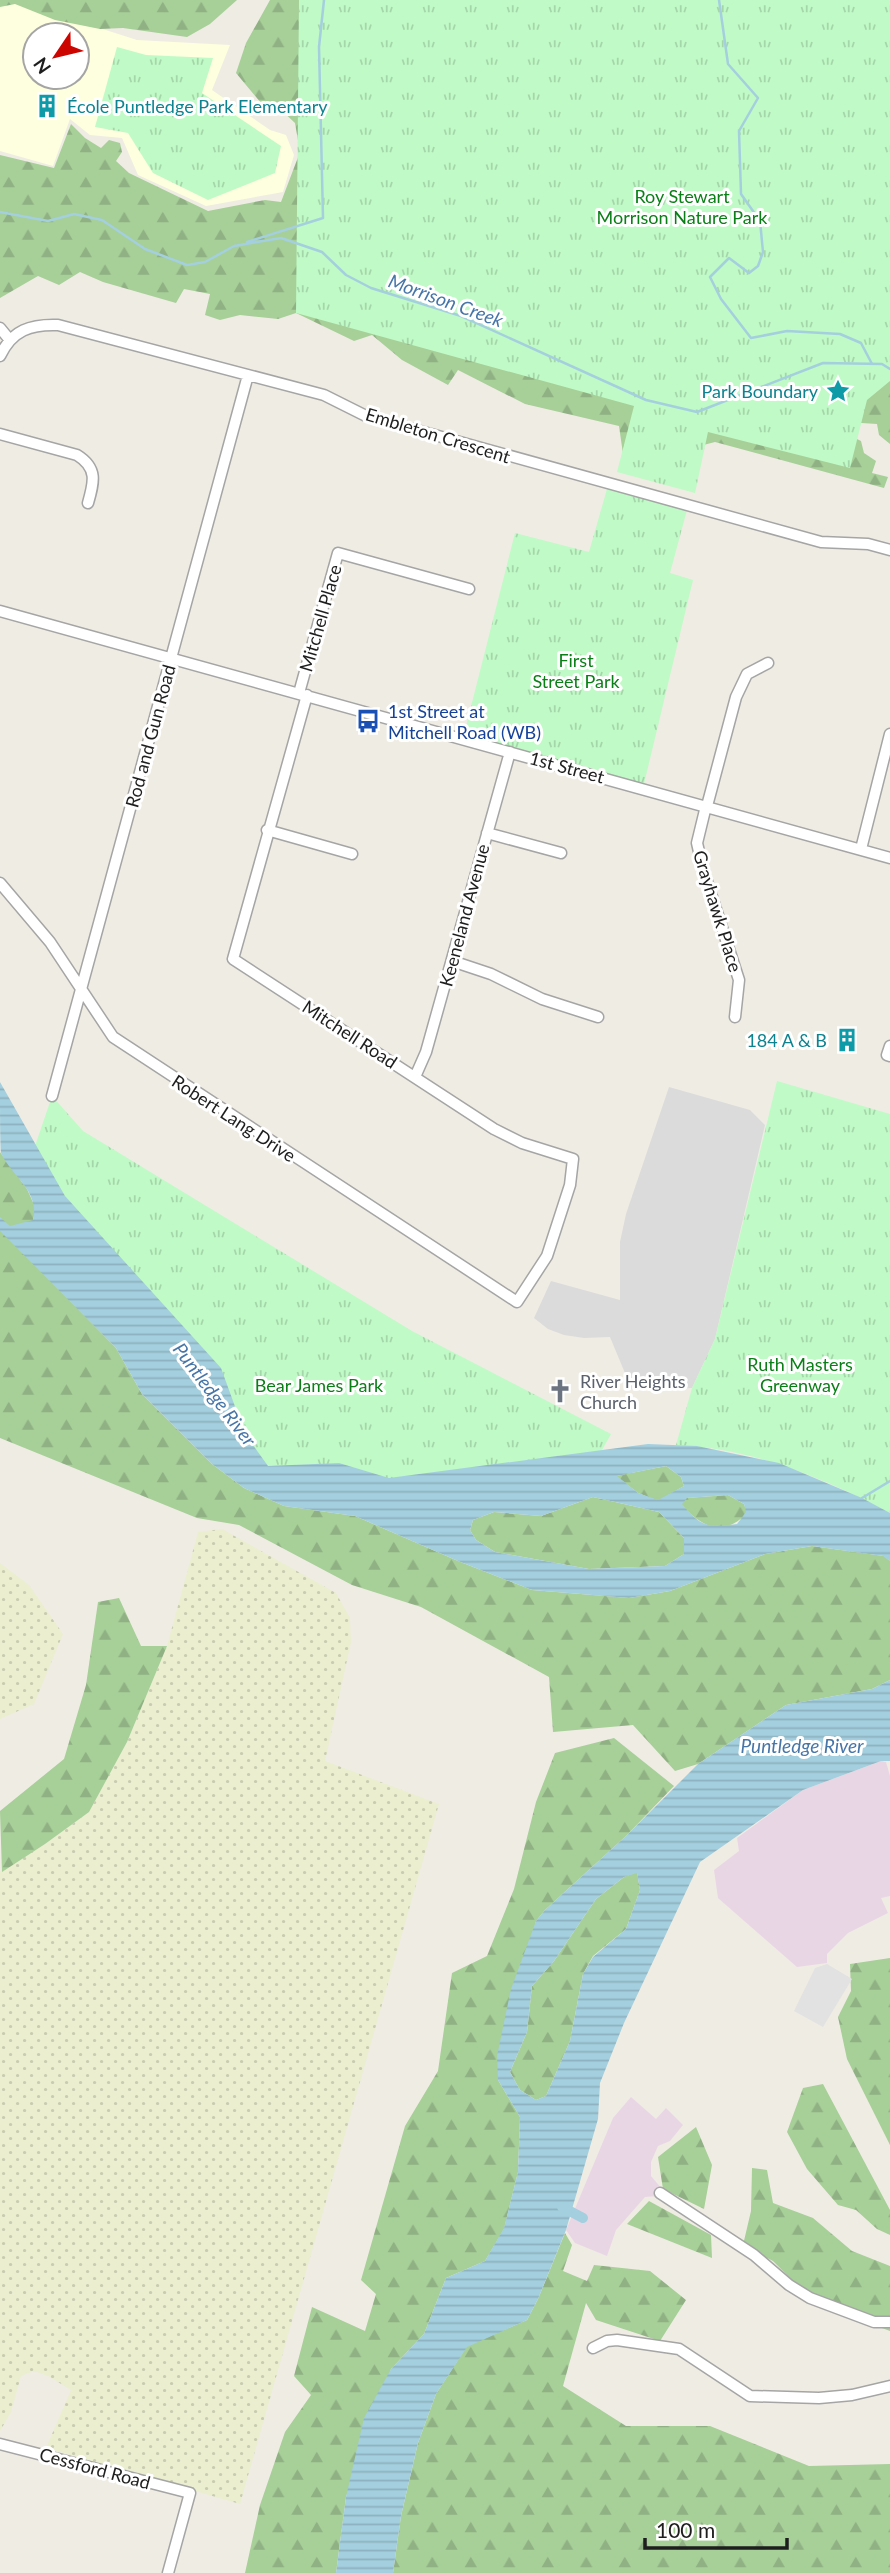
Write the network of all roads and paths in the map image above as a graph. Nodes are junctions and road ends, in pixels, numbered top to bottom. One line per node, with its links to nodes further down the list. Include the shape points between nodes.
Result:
1 (0, 328): 2 (street)
2 (9, 339): 3 (street); 4 (street, Embleton Crescent, via 40,324 58,325)
3 (0, 356)
4 (248, 375): 7 (street, Embleton Crescent, via 324,395 366,416 821,542); 10 (street, Rod and Gun Road)
5 (0, 434): 6 (street, via 78,455 88,462 93,474)
6 (88, 503)
7 (890, 550)
8 (469, 589): 12 (street, Mitchell Place, via 338,553)
9 (0, 611): 10 (street, 1st Street)
10 (171, 658): 12 (street, 1st Street); 24 (street, Rod and Gun Road)
11 (768, 663): 15 (street, Grayhawk Place, via 747,674 736,698)
12 (303, 694): 14 (street, 1st Street); 16 (street, Mitchell Road)
13 (890, 734): 18 (street)
14 (510, 752): 15 (street, 1st Street); 17 (street, Keeneland Avenue)
15 (707, 806): 18 (street, 1st Street); 26 (street, Grayhawk Place, via 697,843 739,980)
16 (267, 830): 20 (street); 29 (street, Mitchell Road, via 233,959)
17 (487, 832): 19 (street); 23 (street, Keeneland Avenue)
18 (861, 849): 21 (street, 1st Street)
19 (561, 853)
20 (352, 854)
21 (890, 858)
22 (0, 883): 24 (street, Robert Lang Drive)
23 (452, 961): 25 (street, via 541,999); 29 (street, Keeneland Avenue)
24 (82, 987): 30 (street, Rod and Gun Road); 31 (street, Robert Lang Drive, via 113,1037)
25 (598, 1017)
26 (735, 1017)
27 (890, 1046): 28 (street)
28 (890, 1056)
29 (415, 1077): 31 (street, Mitchell Road, via 503,1134 573,1159 570,1185 547,1256)
30 (52, 1097)
31 (517, 1302)
32 (660, 2193): 33 (street, via 810,2298 874,2322)
33 (890, 2322)
34 (593, 2348): 35 (street, via 617,2340 679,2349 750,2396 819,2398)
35 (890, 2386)
36 (0, 2444): 37 (street, Cessford Road, via 190,2493)
37 (168, 2573)

